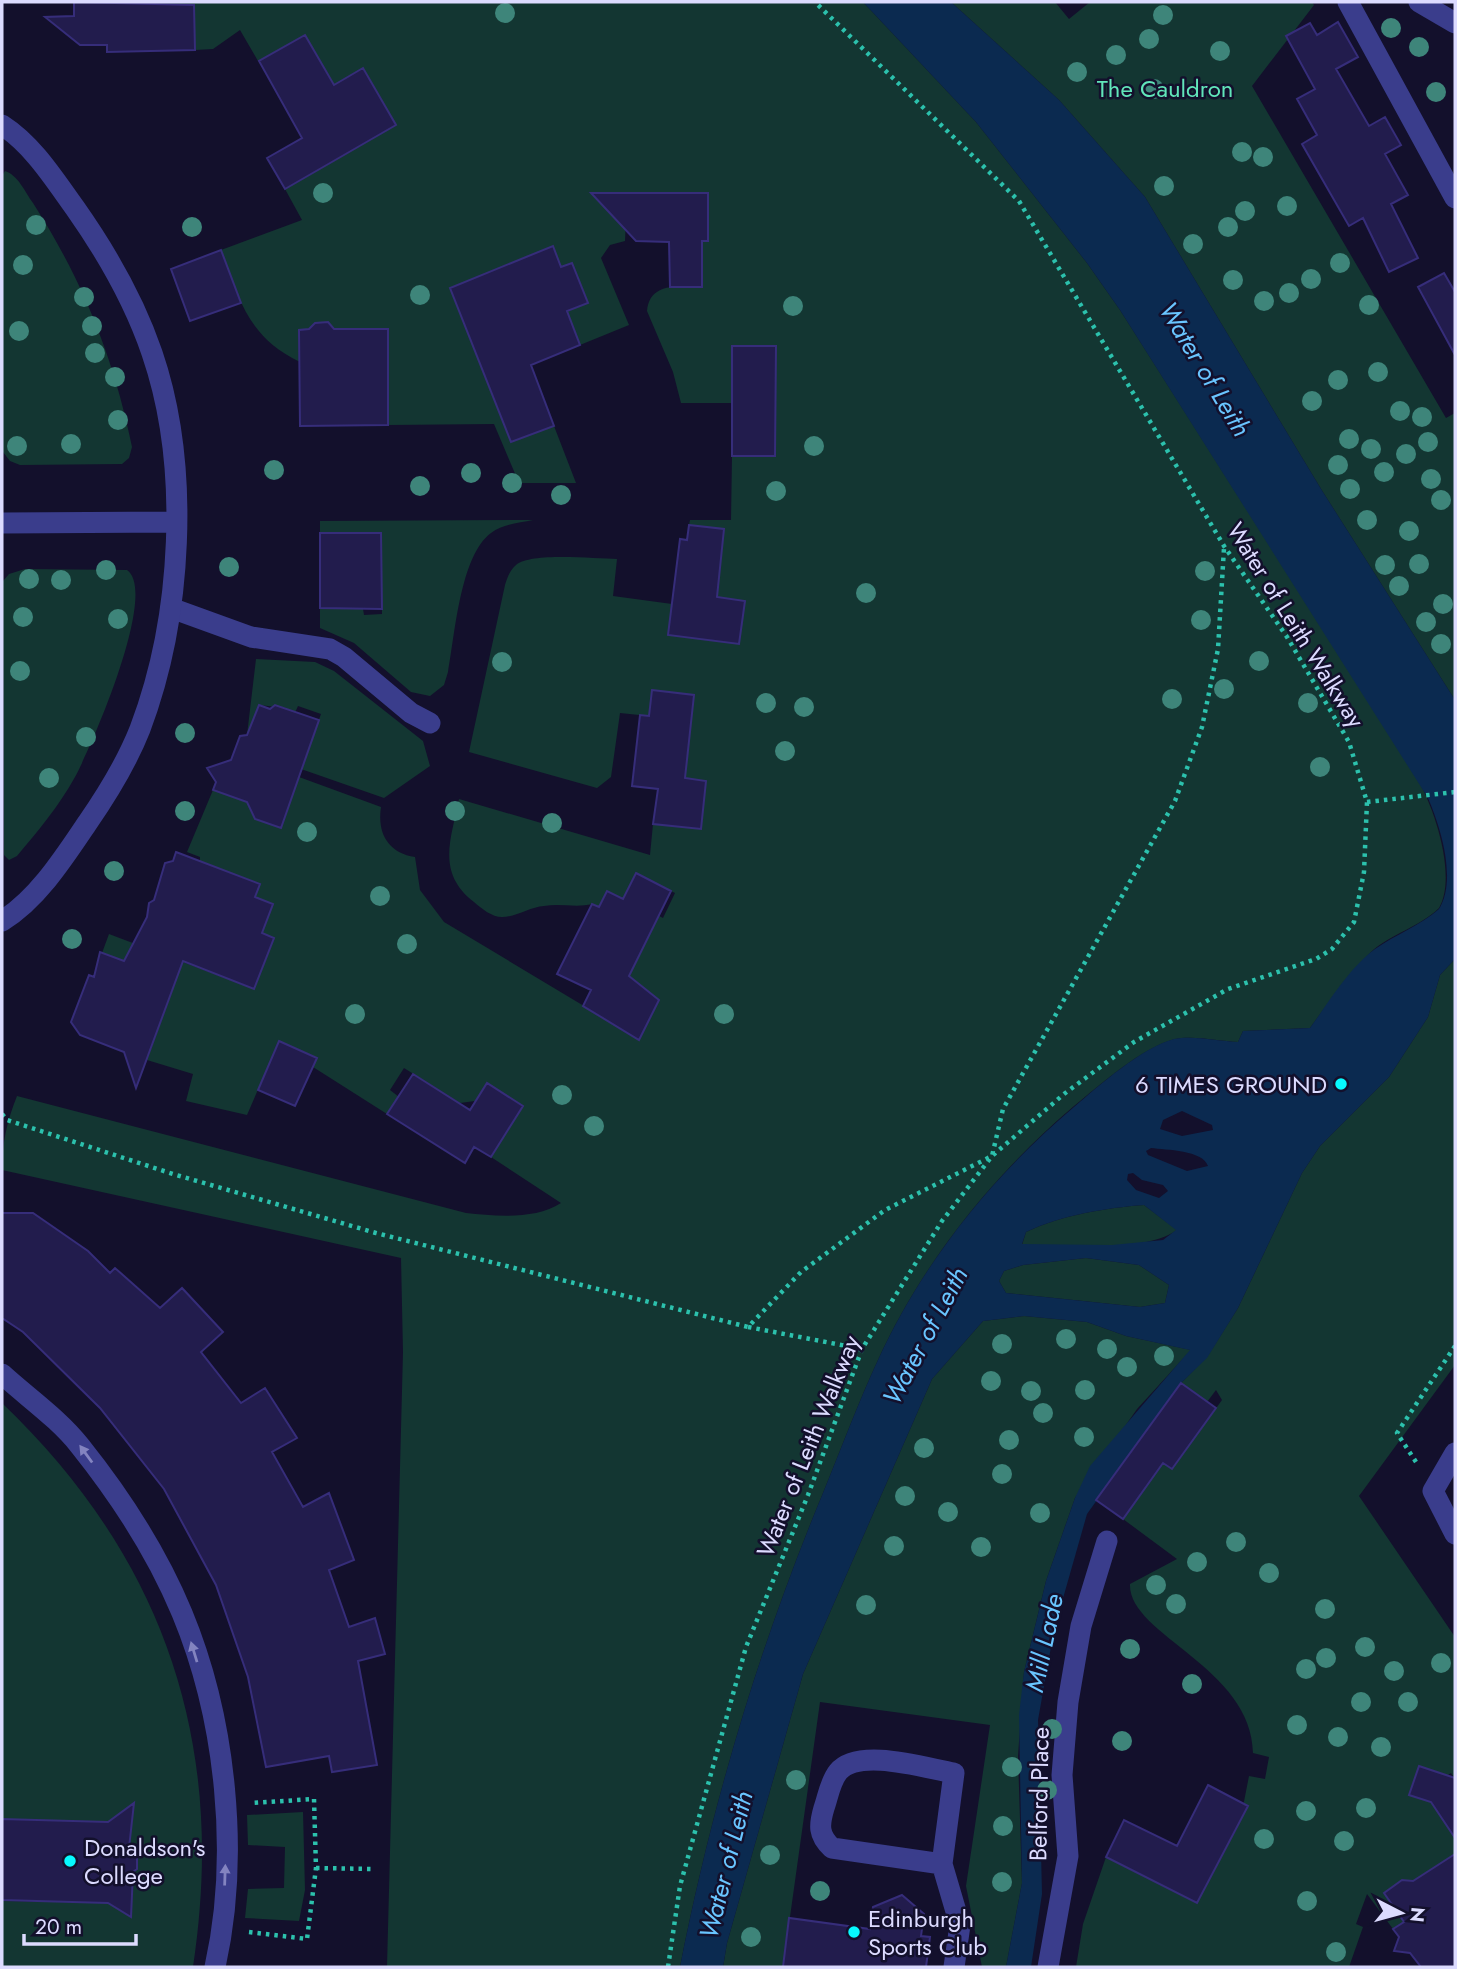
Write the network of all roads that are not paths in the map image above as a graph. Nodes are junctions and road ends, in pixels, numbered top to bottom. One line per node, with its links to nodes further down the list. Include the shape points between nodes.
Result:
1 (1348, 2): 5 (street)
2 (1419, 2): 3 (street)
3 (1455, 23)
4 (2, 125): 6 (street, via 30,150 81,217 144,333 167,415)
5 (1455, 198)
6 (176, 522): 7 (street); 8 (street)
7 (2, 523)
8 (171, 608): 9 (street, via 251,637 330,649); 10 (street, via 151,694 104,799 32,895)
9 (430, 723)
10 (2, 921)
11 (2, 1374): 16 (street, one-way to 11, via 223,1929 227,1804 211,1706 182,1613 136,1522 78,1443)
12 (1455, 1453): 13 (street, via 1433,1490)
13 (1455, 1534)
14 (1107, 1541): 18 (street, Belford Place, via 1081,1626 1068,1702 1062,1775 1068,1856)
15 (942, 1864): 15 (street, via 954,1773 868,1759 839,1771 819,1825 825,1842 832,1848); 17 (street, via 960,1925)
16 (215, 1967)
17 (954, 1967)
18 (1048, 1967)

